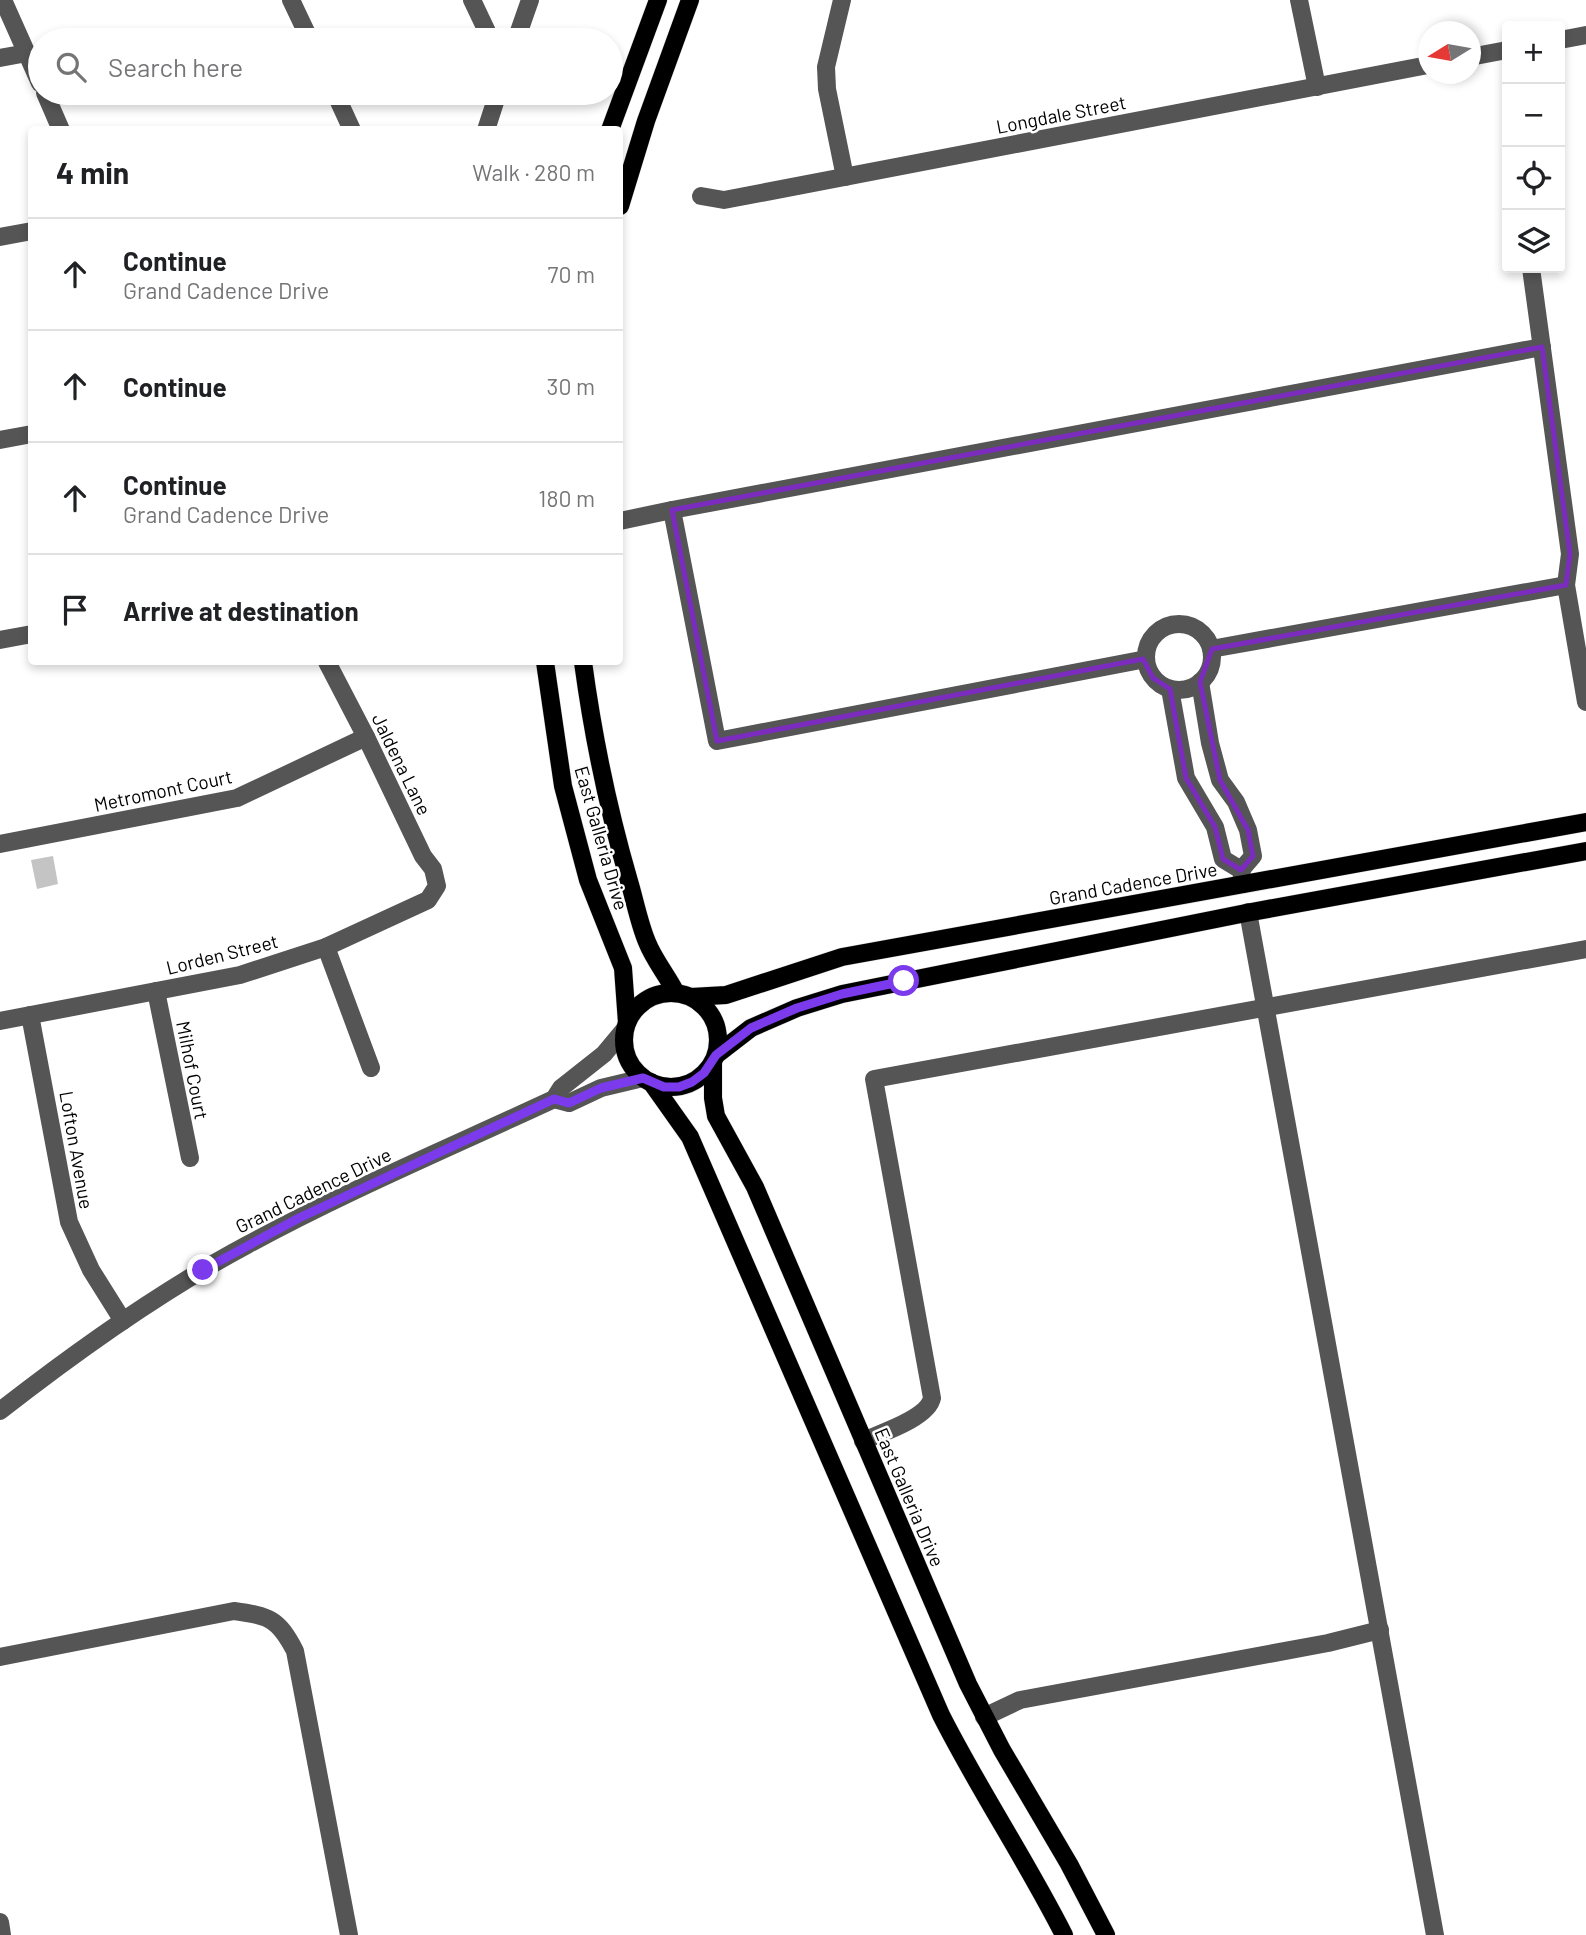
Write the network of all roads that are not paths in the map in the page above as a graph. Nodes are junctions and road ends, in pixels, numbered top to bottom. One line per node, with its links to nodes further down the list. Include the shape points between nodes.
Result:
1 (3, 0): 15 (street)
2 (291, 0): 9 (street)
3 (472, 0): 10 (street)
4 (530, 0): 11 (street)
5 (658, 0): 20 (main road)
6 (690, 0): 30 (main road)
7 (842, 0): 29 (street, via 826,67)
8 (1298, 0): 19 (street)
9 (304, 28)
10 (485, 28)
11 (520, 28)
12 (1586, 35): 13 (street)
13 (1565, 39)
14 (1502, 51): 16 (street)
15 (27, 53): 17 (street)
16 (1481, 55)
17 (0, 58)
18 (1418, 67): 19 (street, Longdale Street)
19 (1317, 87): 29 (street, Longdale Street)
20 (623, 95)
21 (50, 105): 25 (street)
22 (341, 105): 26 (street)
23 (494, 105): 27 (street)
24 (619, 105): 28 (main road)
25 (59, 126)
26 (350, 126)
27 (487, 126)
28 (611, 126)
29 (845, 177): 31 (street, Longdale Street, via 724,200)
30 (623, 196)
31 (701, 196)
32 (28, 232): 33 (street)
33 (0, 237)
34 (1532, 273): 35 (street)
35 (1542, 347): 38 (street); 40 (street, via 1570,554)
36 (28, 435): 37 (street)
37 (0, 440)
38 (673, 510): 39 (street); 44 (street, via 717,741)
39 (623, 520)
40 (1566, 585): 43 (street); 50 (street)
41 (28, 635): 42 (street)
42 (0, 640)
43 (1211, 649): 44 (street, via 1203,633 1193,626 1171,624 1152,637); 48 (street, via 1211,666)
44 (1146, 659): 49 (street, via 1153,678)
45 (329, 665): 51 (street, Jaldena Lane)
46 (545, 665): 67 (main road, East Galleria Drive, via 563,786 588,880 623,968)
47 (583, 665): 63 (main road, East Galleria Drive, via 601,773 639,921 651,951)
48 (1200, 682): 49 (street); 52 (street)
49 (1170, 689): 53 (street)
50 (1586, 702)
51 (366, 737): 55 (street, Metromont Court, via 237,798); 58 (street, Jaldena Lane, via 433,869)
52 (1210, 743): 53 (street); 57 (street, via 1220,780 1248,830 1253,856)
53 (1180, 749): 57 (street, via 1186,778 1215,827 1223,859)
54 (1586, 822): 57 (main road, Grand Cadence Drive)
55 (0, 844)
56 (1586, 851): 59 (main road)
57 (1242, 877): 59 (main road); 63 (main road, Grand Cadence Drive, via 842,957 726,995)
58 (437, 886): 60 (street, Lorden Street, via 428,900)
59 (1248, 912): 64 (street); 68 (main road, via 842,994 751,1028)
60 (326, 947): 62 (street, Lorden Street, via 240,975); 69 (street)
61 (1586, 949): 64 (street)
62 (156, 991): 65 (street, Lorden Street); 72 (street, Milhof Court)
63 (684, 995): 67 (main road, via 661,993 646,999); 68 (main road, via 711,1015 718,1041)
64 (1266, 1008): 75 (street, via 874,1079 932,1398 921,1414); 76 (street)
65 (30, 1015): 66 (street, Lorden Street); 73 (street, Lofton Avenue, via 69,1222 91,1270)
66 (0, 1021)
67 (625, 1026): 70 (main road, via 627,1056); 71 (street, Grand Cadence Drive, via 604,1054)
68 (714, 1058): 70 (main road, via 704,1073 679,1087); 75 (main road, East Galleria Drive, via 713,1098 719,1123 755,1186)
69 (371, 1068)
70 (647, 1080): 71 (street, Grand Cadence Drive, via 601,1088 569,1103); 82 (main road, via 690,1137 936,1706)
71 (554, 1099): 73 (street, Grand Cadence Drive, via 299,1218 203,1270)
72 (190, 1157)
73 (123, 1321): 74 (street, Grand Cadence Drive)
74 (0, 1411)
75 (863, 1441): 78 (main road, East Galleria Drive)
76 (1380, 1630): 78 (street, via 1020,1700); 84 (street)
77 (0, 1657): 81 (street, via 234,1611 262,1615 284,1629 295,1651)
78 (985, 1717): 83 (main road, East Galleria Drive)
79 (0, 1922): 80 (street)
80 (2, 1935)
81 (349, 1935)
82 (1064, 1935)
83 (1106, 1935)
84 (1435, 1935)

